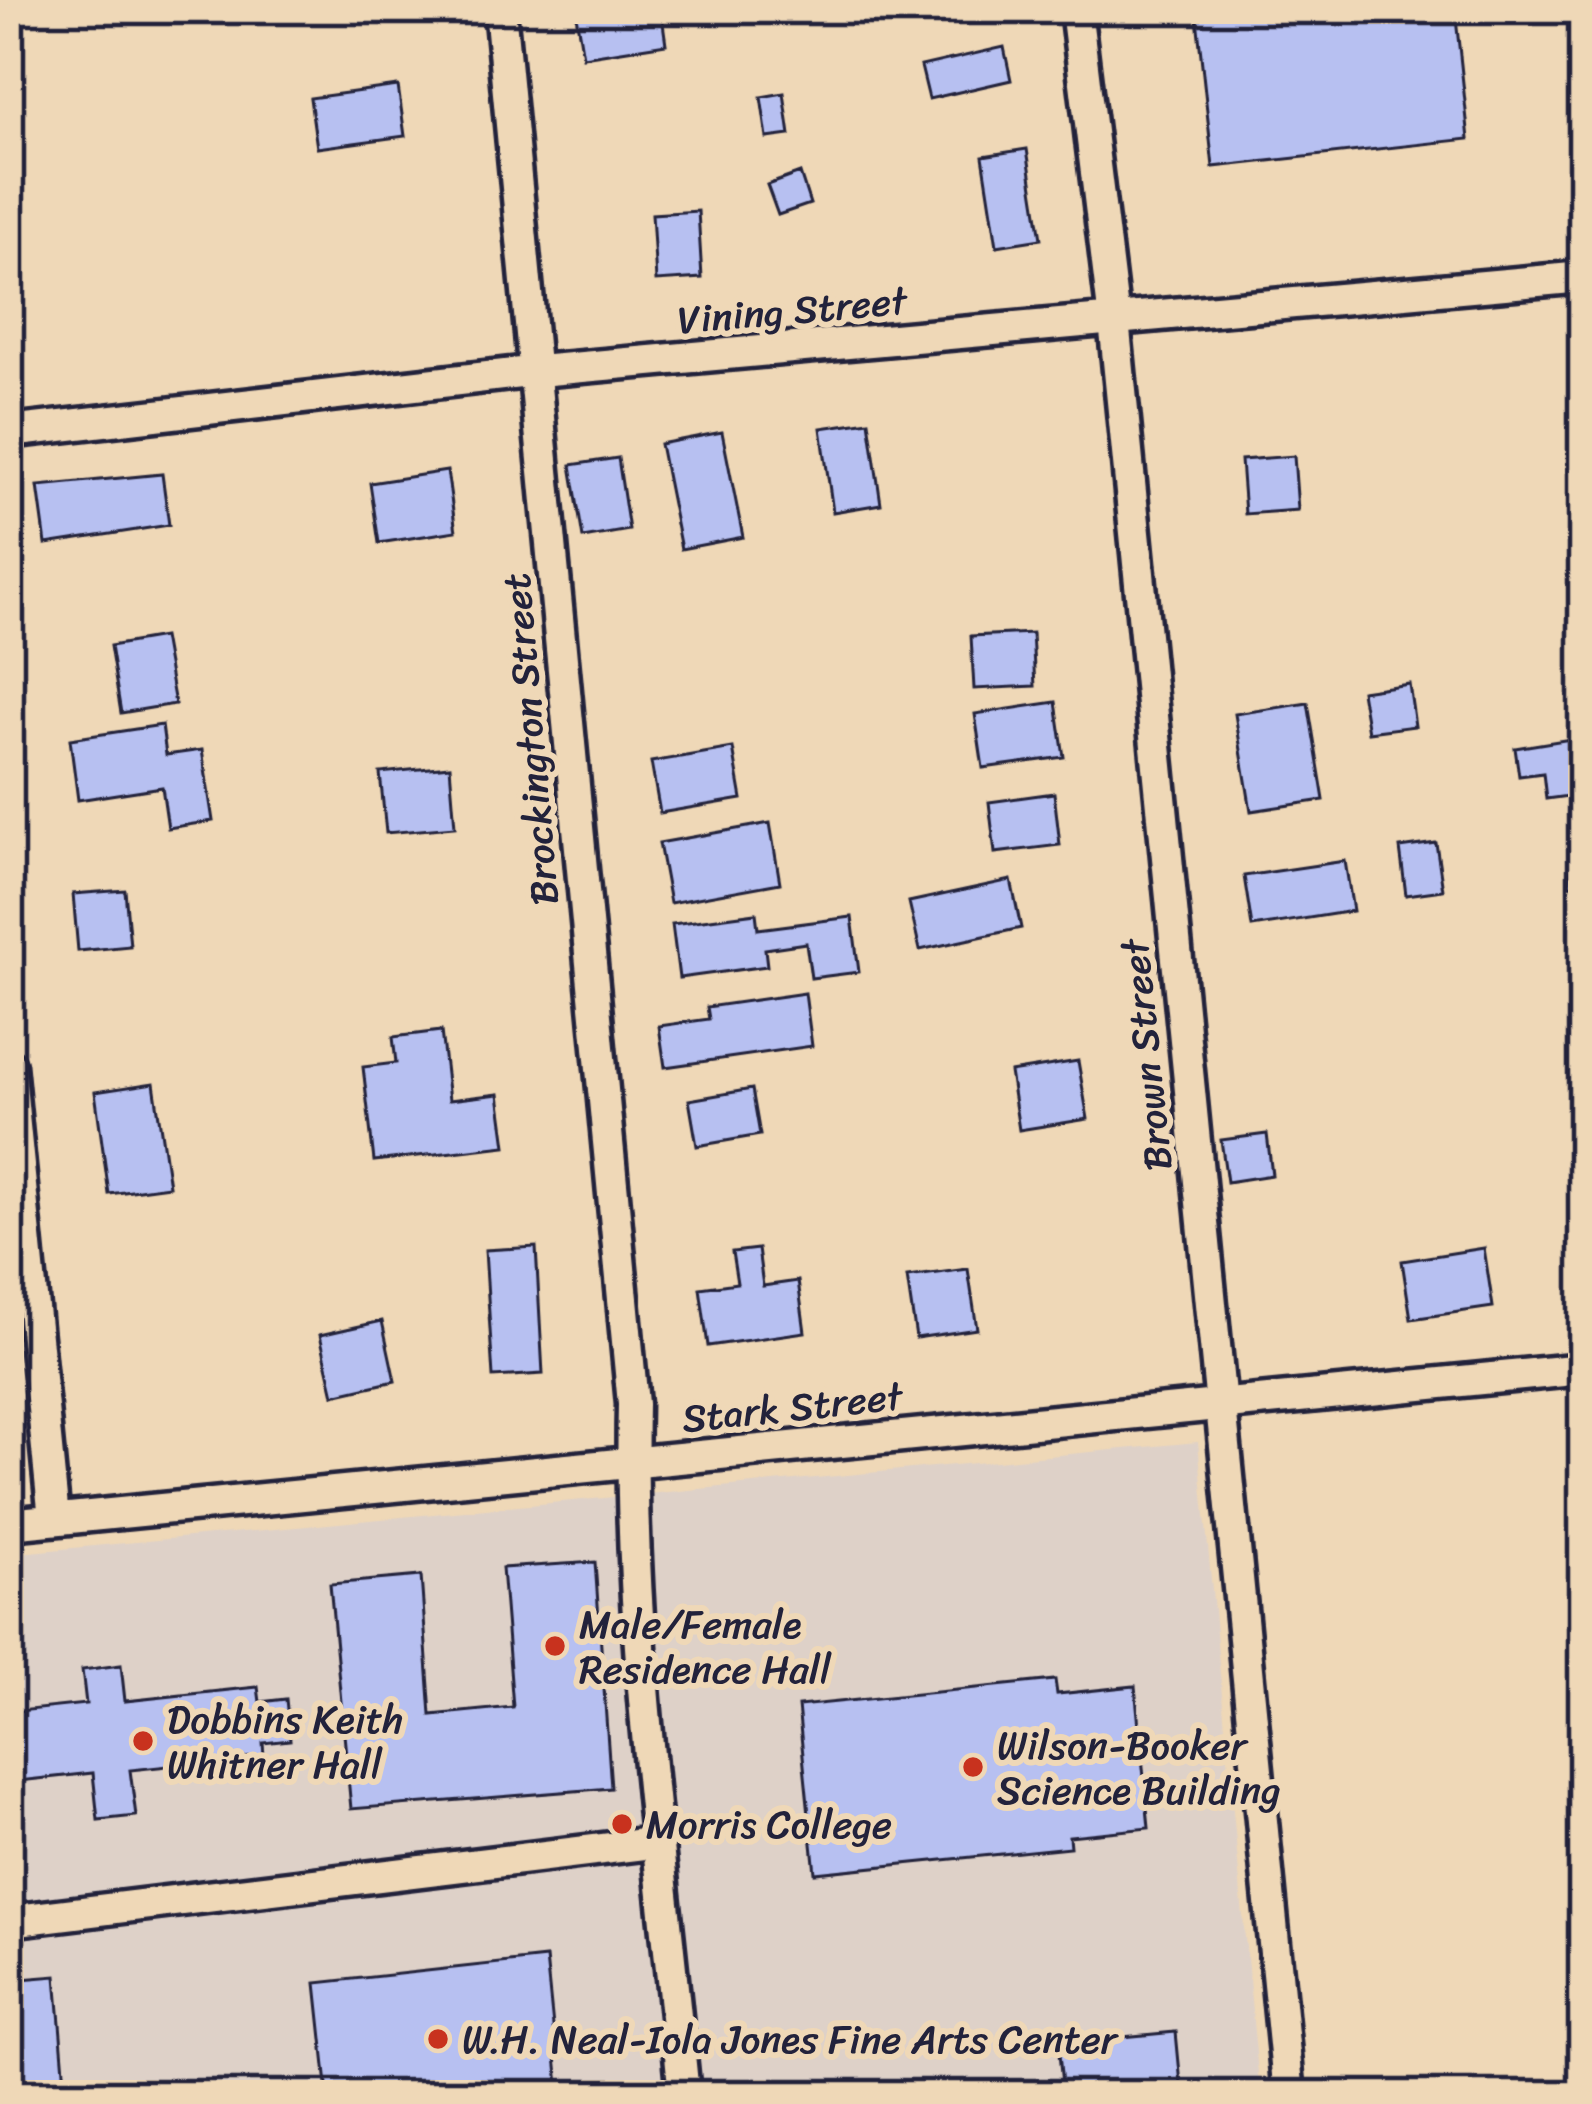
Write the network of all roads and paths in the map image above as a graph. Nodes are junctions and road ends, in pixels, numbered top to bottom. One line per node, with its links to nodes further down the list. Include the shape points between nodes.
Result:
1 (500, 9): 5 (street, Brockington Street)
2 (1076, 9): 4 (street, Brown Street)
3 (1583, 278): 4 (street, Vining Street)
4 (1114, 320): 5 (street, Vining Street); 9 (street, Brown Street)
5 (538, 371): 6 (street, Vining Street); 10 (street, Brockington Street)
6 (9, 432)
7 (9, 1065): 11 (street)
8 (1583, 1369): 9 (street, Stark Street)
9 (1219, 1404): 10 (street, Stark Street); 16 (street, Brown Street)
10 (632, 1462): 11 (street, Stark Street); 13 (street, Brockington Street)
11 (54, 1519): 12 (street, Stark Street)
12 (9, 1523)
13 (660, 1842): 14 (street); 15 (street, Brockington Street)
14 (9, 1921)
15 (684, 2095)
16 (1288, 2095)

